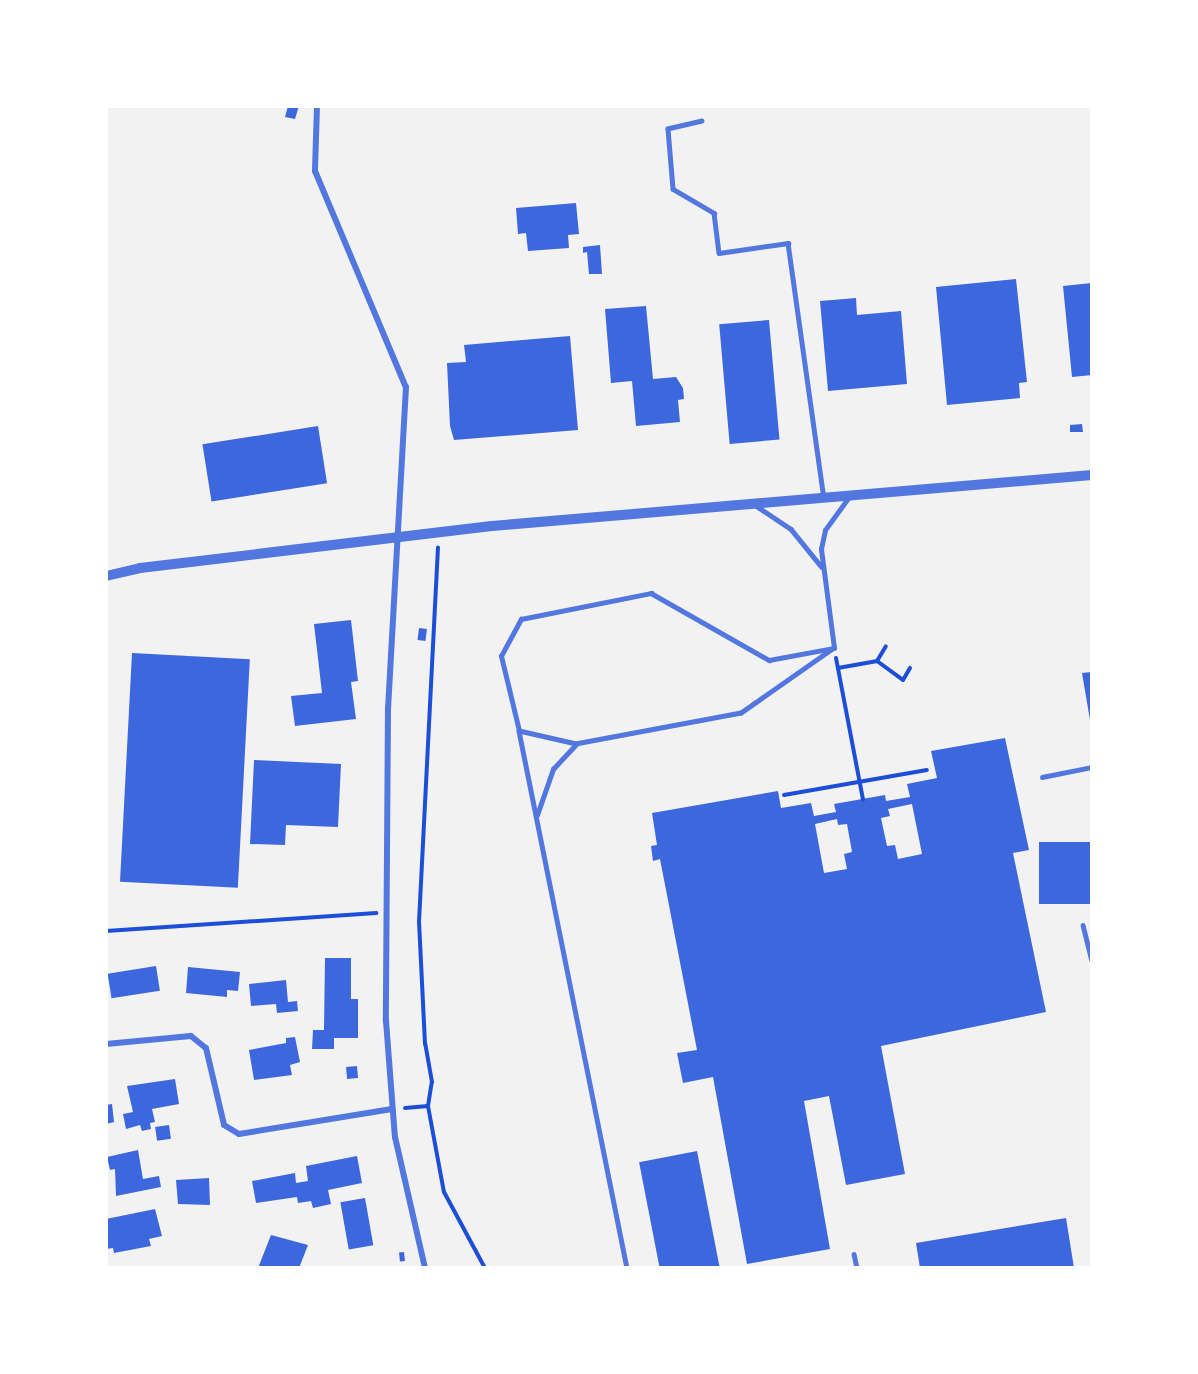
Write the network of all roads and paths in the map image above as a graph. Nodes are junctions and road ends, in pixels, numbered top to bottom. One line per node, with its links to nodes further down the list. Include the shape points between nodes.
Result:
1 (317, 106): 8 (street, via 315,171 406,387)
2 (702, 121): 5 (lane, via 668,129 673,189 714,213 719,253 788,243)
3 (1092, 475): 4 (street)
4 (851, 495): 5 (street); 9 (lane, via 825,530)
5 (824, 498): 6 (street)
6 (753, 504): 7 (street); 9 (lane, via 791,529)
7 (438, 532): 8 (street); 30 (path, via 419,922 424,1033 432,1082)
8 (397, 536): 10 (street, via 140,568); 25 (street, via 388,708)
9 (822, 567): 12 (lane)
10 (106, 576)
11 (886, 646): 13 (path)
12 (834, 648): 14 (path); 16 (lane, via 769,660 651,593 521,619 501,656); 17 (lane, via 741,712)
13 (877, 661): 14 (path); 15 (path, via 903,680)
14 (838, 668): 21 (path)
15 (910, 668)
16 (519, 731): 17 (lane); 24 (lane)
17 (576, 744): 24 (lane, via 553,769)
18 (1092, 767): 20 (lane)
19 (927, 770): 21 (path)
20 (1042, 777)
21 (860, 782): 22 (path); 23 (path)
22 (784, 795)
23 (863, 799)
24 (536, 817): 35 (lane)
25 (386, 912): 27 (path); 31 (street, via 386,1022)
26 (1083, 925): 28 (lane)
27 (106, 931)
28 (1092, 960)
29 (106, 1044): 31 (street, via 190,1036 206,1048 224,1125 238,1134)
30 (428, 1106): 31 (path); 34 (path, via 444,1192)
31 (392, 1108): 33 (street, via 409,1208)
32 (854, 1254): 36 (lane)
33 (425, 1268)
34 (485, 1268)
35 (627, 1268)
36 (857, 1268)

